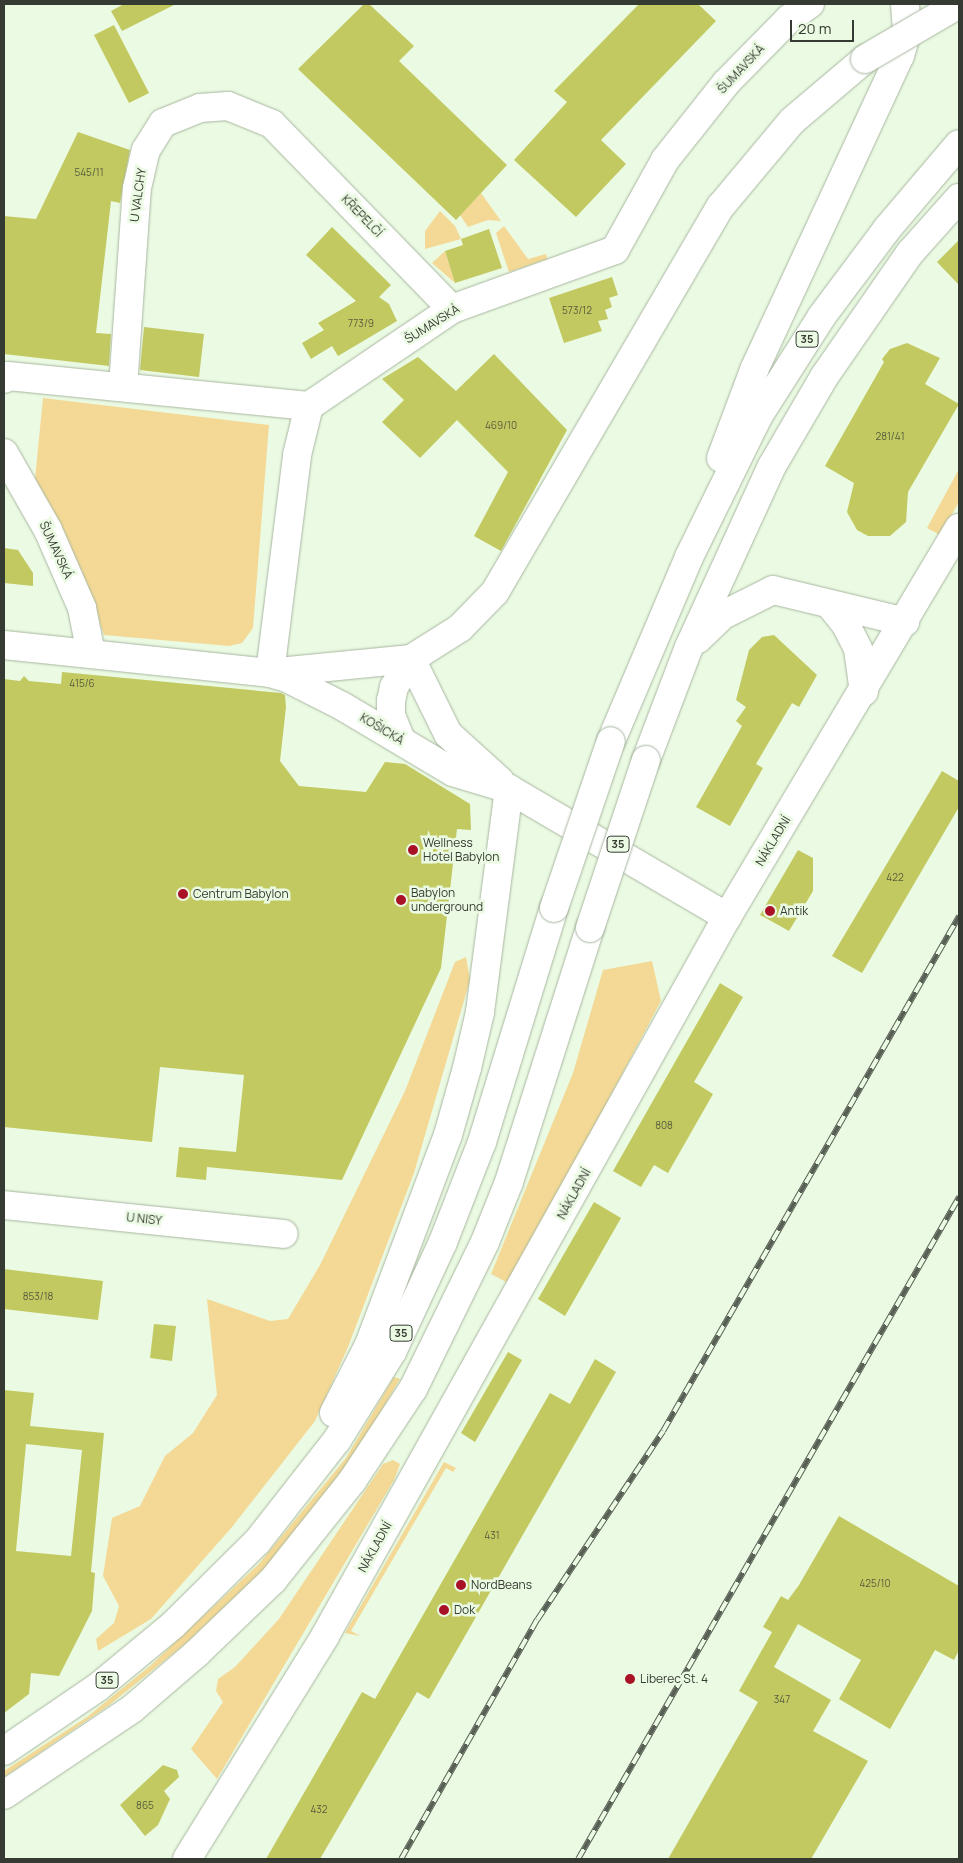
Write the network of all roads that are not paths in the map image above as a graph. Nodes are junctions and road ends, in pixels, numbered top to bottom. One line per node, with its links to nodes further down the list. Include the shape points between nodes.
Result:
1 (810, 4): 7 (main road, ŠUMAVSKÁ, via 789,19 726,83 665,160 615,250)
2 (905, 4): 13 (main road, via 907,32 900,56 754,370)
3 (959, 4): 19 (main road, bridge, via 866,59 792,121 721,206 495,592 460,628)
4 (272, 124): 7 (main road, KŘEPELČÍ); 9 (main road, U VALCHY, via 228,106 200,108 163,123 146,150 137,188)
5 (959, 144): 13 (main road, 35, via 887,229 822,316 759,415)
6 (959, 198): 17 (main road, 35, via 910,253 824,377 772,466)
7 (452, 309): 10 (main road, ŠUMAVSKÁ)
8 (4, 379): 9 (main road)
9 (122, 388): 10 (main road)
10 (309, 406): 20 (main road, via 297,454)
11 (4, 453): 18 (main road, ŠUMAVSKÁ, via 48,530 82,608)
12 (959, 528): 15 (main road, NÁKLADNÍ)
13 (688, 557): 27 (main road, 35, bridge, via 611,741 554,908 482,1142 421,1293 392,1352 337,1440)
14 (830, 605): 15 (main road); 17 (main road, via 801,594 773,590 723,615); 21 (main road, via 846,624 858,649)
15 (904, 622): 21 (main road, NÁKLADNÍ)
16 (4, 645): 18 (main road, KOŠICKÁ)
17 (689, 647): 29 (main road, 35, bridge, via 646,760 509,1182 485,1242 413,1389 357,1474 273,1580 197,1653 132,1709)
18 (91, 654): 20 (main road, KOŠICKÁ)
19 (411, 659): 20 (main road); 22 (main road, via 394,686 391,701 391,715); 23 (main road, via 448,734)
20 (270, 672): 22 (main road, KOŠICKÁ, via 306,686)
21 (864, 692): 24 (main road, NÁKLADNÍ)
22 (401, 740): 23 (main road, KOŠICKÁ, via 453,772)
23 (509, 788): 24 (main road, KOŠICKÁ); 27 (main road, via 480,1012 448,1135 369,1345 340,1402)
24 (727, 917): 30 (main road, NÁKLADNÍ, via 330,1627)
25 (4, 1205): 26 (main road, U NISY)
26 (284, 1234)
27 (256, 1542): 28 (main road, 35, via 151,1644 98,1687)
28 (4, 1751)
29 (4, 1795)
30 (187, 1859)

